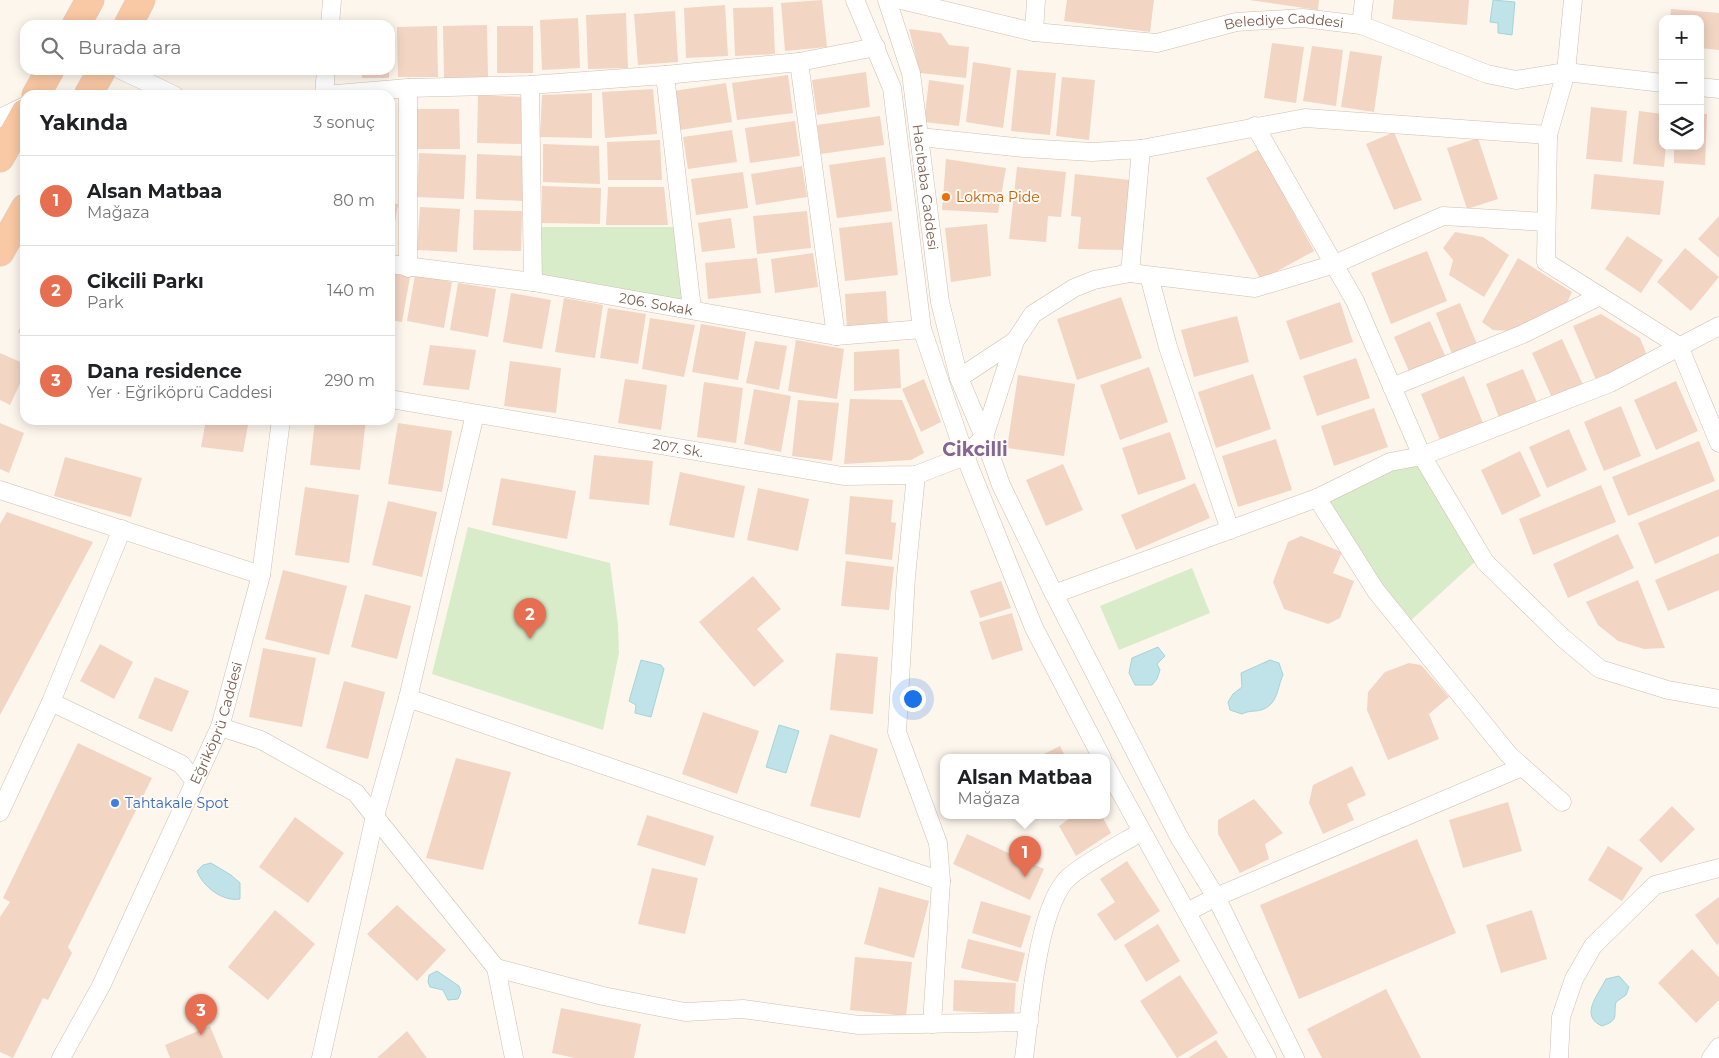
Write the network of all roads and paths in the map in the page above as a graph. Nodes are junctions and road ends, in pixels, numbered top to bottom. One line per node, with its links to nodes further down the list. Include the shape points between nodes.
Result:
1 (90, 0): 10 (highway)
2 (142, 0): 11 (highway)
3 (332, 0): 12 (street)
4 (855, 0): 15 (street)
5 (887, 0): 38 (street, Hacıbaba Caddesi, via 911,73)
6 (901, 0): 14 (street, Belediye Caddesi)
7 (1036, 0): 14 (street)
8 (1364, 0): 13 (street)
9 (1573, 0): 17 (street)
10 (79, 20)
11 (131, 20)
12 (330, 20)
13 (1362, 25): 14 (street, Belediye Caddesi, via 1303,18 1236,22 1157,43); 17 (street, Belediye Caddesi, via 1487,74 1516,80)
14 (1034, 32)
15 (876, 47): 16 (street); 52 (street, via 892,88)
16 (799, 62): 22 (street); 54 (street)
17 (1566, 72): 23 (street, Belediye Caddesi); 37 (street)
18 (47, 75): 28 (highway)
19 (99, 75): 29 (highway)
20 (132, 75): 30 (street)
21 (326, 75): 31 (street)
22 (666, 75): 24 (street); 51 (street)
23 (1659, 83)
24 (530, 85): 26 (street); 49 (street)
25 (1704, 87): 27 (street)
26 (408, 88): 32 (street); 46 (street)
27 (1719, 89)
28 (39, 90)
29 (91, 90)
30 (163, 90)
31 (324, 90)
32 (384, 90)
33 (20, 108): 34 (street)
34 (0, 118)
35 (20, 122): 40 (highway)
36 (1255, 126): 37 (street, via 1305,118); 39 (street); 44 (street)
37 (1548, 135): 41 (street)
38 (920, 138): 39 (street, via 1092,152); 57 (street, Hacıbaba Caddesi, via 940,302)
39 (1141, 149): 47 (street)
40 (0, 158)
41 (1546, 222): 44 (street, via 1443,216); 50 (street, via 1546,262)
42 (20, 223): 43 (highway)
43 (0, 252)
44 (1335, 264): 48 (street, via 1255,288); 58 (street, via 1355,301)
45 (395, 265): 46 (street, 206. Sokak)
46 (408, 268): 49 (street, 206. Sokak)
47 (1130, 274): 48 (street); 55 (street, via 1094,280 1074,288 1033,314)
48 (1149, 276): 70 (street, via 1168,348)
49 (532, 282): 51 (street, 206. Sokak)
50 (1600, 296): 56 (street); 58 (street, via 1523,334)
51 (692, 309): 54 (street, 206. Sokak)
52 (922, 328): 54 (street, 206. Sokak); 64 (street)
53 (1717, 331): 56 (street)
54 (836, 336)
55 (1015, 341): 57 (street); 62 (street)
56 (1679, 346): 63 (street); 65 (street, via 1610,383)
57 (959, 378): 62 (street, Hacıbaba Caddesi)
58 (1392, 387): 65 (street)
59 (395, 400): 60 (street, 207. Sk.)
60 (475, 414): 66 (street, 207. Sk., via 843,476); 73 (street)
61 (280, 425): 71 (street, Eğriköprü Caddesi)
62 (984, 437): 64 (street); 72 (street, Hacıbaba Caddesi, via 1001,486)
63 (1719, 443)
64 (965, 456): 66 (street, 207. Sk.); 77 (street, via 1034,628)
65 (1422, 456): 68 (street, via 1390,462); 74 (street, via 1485,562 1563,638 1600,669 1668,690)
66 (916, 475): 86 (street, via 897,732 938,843)
67 (0, 490): 69 (street)
68 (1317, 498): 70 (street); 78 (street, via 1376,591 1508,755)
69 (122, 529): 71 (street); 75 (street)
70 (1230, 530): 72 (street)
71 (261, 575): 76 (street, Eğriköprü Caddesi)
72 (1054, 594): 87 (street, Hacıbaba Caddesi, via 1179,836)
73 (408, 698): 83 (street); 86 (street)
74 (1719, 698)
75 (51, 702): 80 (street, via 181,764); 82 (street)
76 (220, 726): 80 (street, Eğriköprü Caddesi); 83 (street, via 261,740 356,793)
77 (1100, 754)
78 (1522, 767): 81 (street); 87 (street)
79 (1110, 774): 84 (street)
80 (194, 780): 93 (street, Eğriköprü Caddesi, via 101,986)
81 (1562, 802)
82 (0, 812)
83 (375, 816): 89 (street); 94 (street)
84 (1141, 832): 88 (street); 90 (street, via 1069,877 1058,890 1050,905 1042,938)
85 (1719, 868): 99 (street, via 1655,885 1594,946 1574,979 1562,1017)
86 (941, 881): 91 (street)
87 (1216, 897): 88 (street); 98 (street, Hacıbaba Caddesi)
88 (1187, 912): 97 (street)
89 (496, 968): 91 (street, via 604,996 685,1012 743,1009 859,1025); 95 (street)
90 (1029, 1022): 91 (street); 96 (street)
91 (932, 1024)
92 (1719, 1047): 100 (street)
93 (61, 1058)
94 (320, 1058)
95 (514, 1058)
96 (1024, 1058)
97 (1267, 1058)
98 (1295, 1058)
99 (1559, 1058)
100 (1711, 1058)

